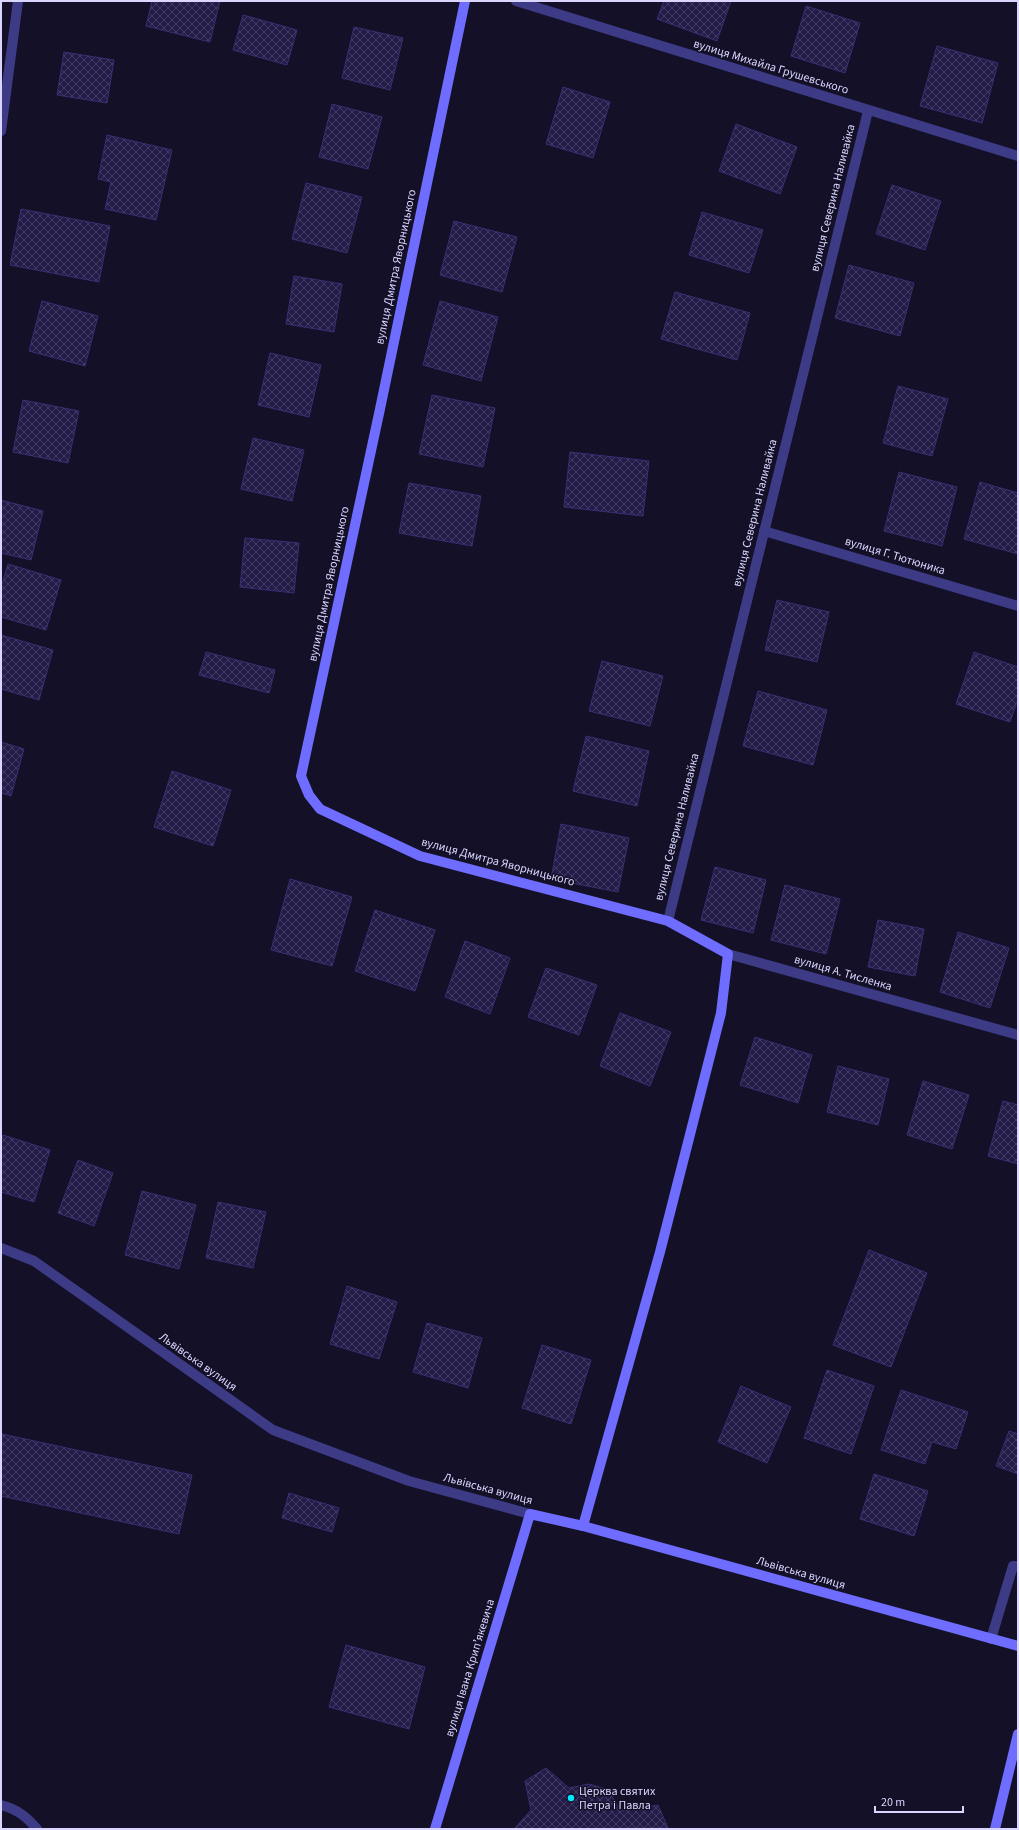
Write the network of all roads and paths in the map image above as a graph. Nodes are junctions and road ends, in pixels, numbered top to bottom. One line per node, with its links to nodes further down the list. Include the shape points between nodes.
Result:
1 (18, 1): 5 (street)
2 (465, 1): 9 (street, вулиця Дмитра Яворницького, via 301,776 308,795 320,809 420,856)
3 (516, 1): 4 (street, вулиця Михайла Грушевського)
4 (868, 111): 6 (street, вулиця Михайла Грушевського); 7 (street, вулиця Северина Наливайка)
5 (1, 131)
6 (1018, 156)
7 (764, 531): 8 (street, вулиця Г. Тютюника); 9 (street, вулиця Северина Наливайка)
8 (1018, 606)
9 (668, 922): 10 (street, вулиця А. Тисленка)
10 (728, 954): 11 (street, вулиця А. Тисленка); 14 (street, via 721,1013 660,1252)
11 (1018, 1035)
12 (1, 1248): 13 (street, Львівська вулиця, via 34,1261 273,1430 409,1481)
13 (530, 1514): 14 (street, Львівська вулиця); 21 (street, вулиця Івана Крипʼякевича)
14 (583, 1526): 16 (street, Львівська вулиця)
15 (1018, 1566): 16 (street, via 1013,1566)
16 (991, 1640): 17 (street, Львівська вулиця)
17 (1018, 1646)
18 (1018, 1734): 22 (street)
19 (1, 1805): 20 (street, via 30,1819)
20 (37, 1829)
21 (435, 1829)
22 (995, 1829)

